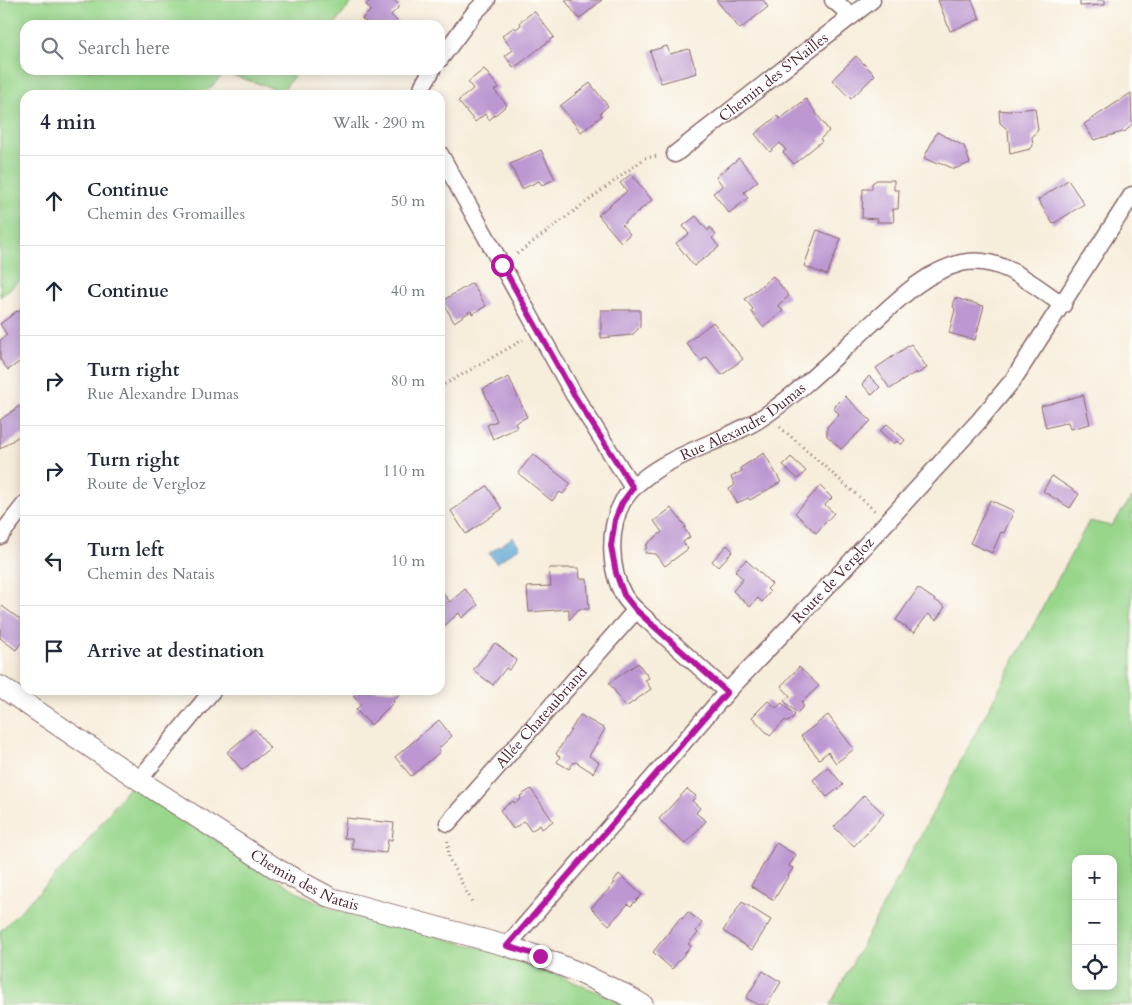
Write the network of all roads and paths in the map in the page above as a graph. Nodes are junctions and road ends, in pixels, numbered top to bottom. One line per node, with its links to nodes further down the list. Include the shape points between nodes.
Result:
1 (487, 0): 5 (street)
2 (833, 0): 4 (street)
3 (872, 0): 4 (street, Chemin des S'Nailles)
4 (852, 16): 8 (street, Chemin des S'Nailles)
5 (445, 52)
6 (429, 75): 7 (street)
7 (422, 90)
8 (675, 154): 11 (path, via 645,158)
9 (445, 163): 11 (street)
10 (1132, 195): 12 (street, Route de Vergloz)
11 (502, 265): 13 (street)
12 (1063, 305): 15 (street, Rue Alexandre Dumas, via 998,265 980,261 944,269 926,277 906,293); 18 (street, Route de Vergloz, via 1014,380)
13 (539, 331): 14 (path); 16 (street, via 574,395)
14 (445, 384)
15 (766, 415): 16 (street, Rue Alexandre Dumas, via 746,428 673,460); 18 (path)
16 (633, 488): 20 (street, Rue Alexandre Dumas, via 615,520 611,546 624,595)
17 (20, 510): 19 (street)
18 (887, 522): 22 (street, Route de Vergloz)
19 (2, 531)
20 (636, 610): 22 (street, Rue Alexandre Dumas); 25 (street, Allée Chateaubriand)
21 (0, 686): 24 (street, Chemin des Natais)
22 (727, 692): 27 (street, Route de Vergloz)
23 (209, 695): 24 (street)
24 (138, 780): 27 (street, Chemin des Natais, via 277,868 331,898)
25 (448, 823): 26 (path, via 449,859)
26 (473, 904)
27 (507, 946): 28 (street, Chemin des Natais, via 580,972)
28 (643, 1005)

